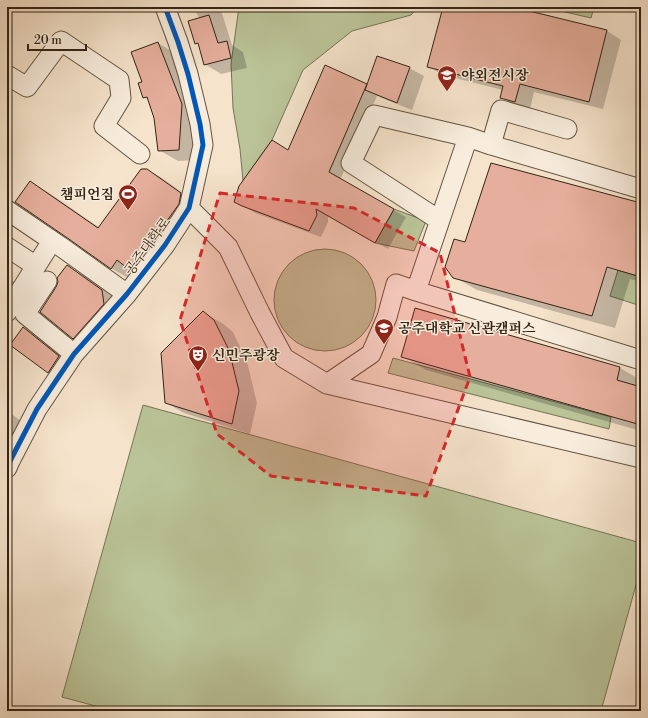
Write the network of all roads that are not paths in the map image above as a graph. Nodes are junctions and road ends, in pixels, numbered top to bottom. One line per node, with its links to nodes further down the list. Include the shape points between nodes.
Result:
1 (165, 7): 8 (street, 공주대학로, via 188,74 203,145)
2 (7, 74): 6 (street, via 27,87 61,41 119,80 121,98 104,126)
3 (567, 129): 5 (street, via 501,110)
4 (468, 137): 5 (street); 10 (street); 10 (street, via 374,115 351,163)
5 (491, 145): 7 (street)
6 (140, 154)
7 (641, 189)
8 (189, 208): 16 (street, 공주대학로, via 165,245); 20 (street, via 228,247 284,358)
9 (7, 210): 11 (street, 공주대학로)
10 (439, 220): 15 (street)
11 (52, 241): 13 (street); 16 (street, 공주대학로)
12 (7, 247): 13 (street)
13 (36, 266): 17 (street)
14 (47, 282): 17 (street)
15 (416, 291): 19 (street); 20 (street, via 396,284 387,317 371,354)
16 (127, 294): 18 (street, 공주대학로)
17 (16, 318): 18 (street)
18 (74, 354): 22 (street, 공주대학로, via 37,409)
19 (641, 360)
20 (327, 384): 21 (street)
21 (641, 458)
22 (7, 468)

